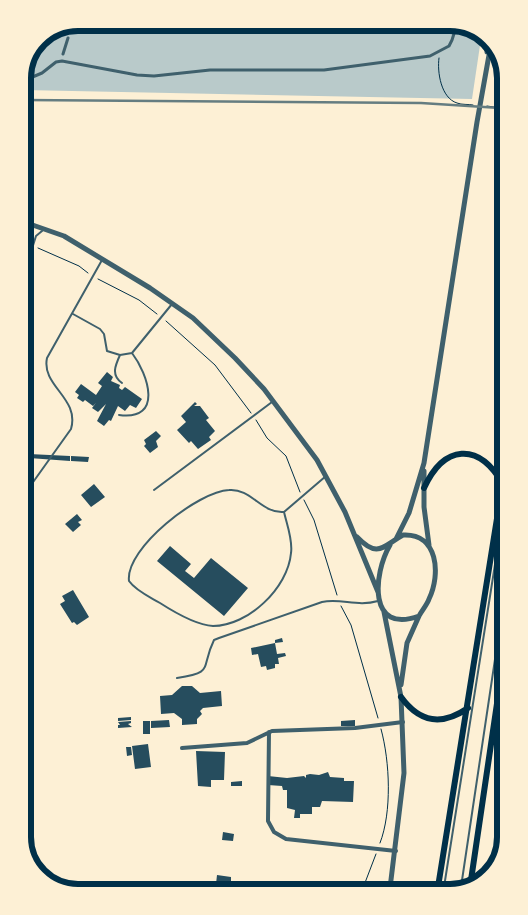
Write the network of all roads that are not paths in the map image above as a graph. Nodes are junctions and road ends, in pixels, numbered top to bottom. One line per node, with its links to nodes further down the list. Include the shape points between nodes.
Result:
1 (455, 31): 7 (street, via 452,40 440,52 430,56 324,70 210,70 154,76 62,61)
2 (68, 38): 5 (street)
3 (487, 49): 6 (street)
4 (489, 52): 6 (street)
5 (63, 54)
6 (486, 68): 19 (street)
7 (31, 78)
8 (31, 224): 9 (street)
9 (44, 228): 10 (lane, via 36,236); 11 (street)
10 (31, 254)
11 (103, 259): 12 (street); 13 (lane)
12 (172, 304): 14 (lane); 17 (street, via 193,318)
13 (72, 314): 15 (lane, via 100,329 107,351); 22 (lane, via 45,367 74,418 71,429)
14 (132, 353): 15 (lane); 18 (lane, via 144,370 149,399 141,412)
15 (120, 355): 16 (lane, via 115,374)
16 (122, 383)
17 (274, 401): 21 (street, via 298,431); 24 (lane)
18 (119, 415)
19 (424, 463): 23 (street); 28 (street, via 409,513)
20 (497, 473): 23 (highway, via 488,463 465,454 453,456 440,462)
21 (326, 476): 25 (lane); 27 (street)
22 (31, 485)
23 (424, 488): 29 (street)
24 (154, 490)
25 (284, 512): 25 (lane, via 291,544 290,561 273,595 246,616 214,626 203,624 167,608 129,581 134,563 161,526 220,491 241,491 274,512)
26 (497, 521): 40 (highway)
27 (355, 535): 30 (street, via 370,548); 32 (street)
28 (396, 539): 29 (street, via 411,535); 30 (street)
29 (429, 545): 35 (street, via 436,563 436,577 430,598)
30 (390, 546): 32 (street, via 382,562)
31 (497, 552): 51 (lane)
32 (378, 592): 33 (street)
33 (379, 600): 34 (street); 37 (lane, via 361,605 322,602 219,638 214,640 203,672)
34 (384, 612): 35 (street, via 400,620); 38 (street)
35 (419, 616): 38 (street, via 407,643)
36 (497, 646): 48 (lane)
37 (177, 678)
38 (400, 694): 40 (highway, via 420,715 432,720 451,718); 42 (street)
39 (497, 701): 41 (highway)
40 (468, 708): 50 (highway)
41 (495, 714): 43 (highway); 47 (highway)
42 (403, 722): 44 (street); 46 (street, via 404,794)
43 (497, 725)
44 (268, 732): 45 (street, via 247,743); 46 (street, via 268,821 274,832 286,839)
45 (182, 748)
46 (396, 851): 49 (street)
47 (471, 879)
48 (462, 882)
49 (391, 884)
50 (439, 884)
51 (444, 884)

